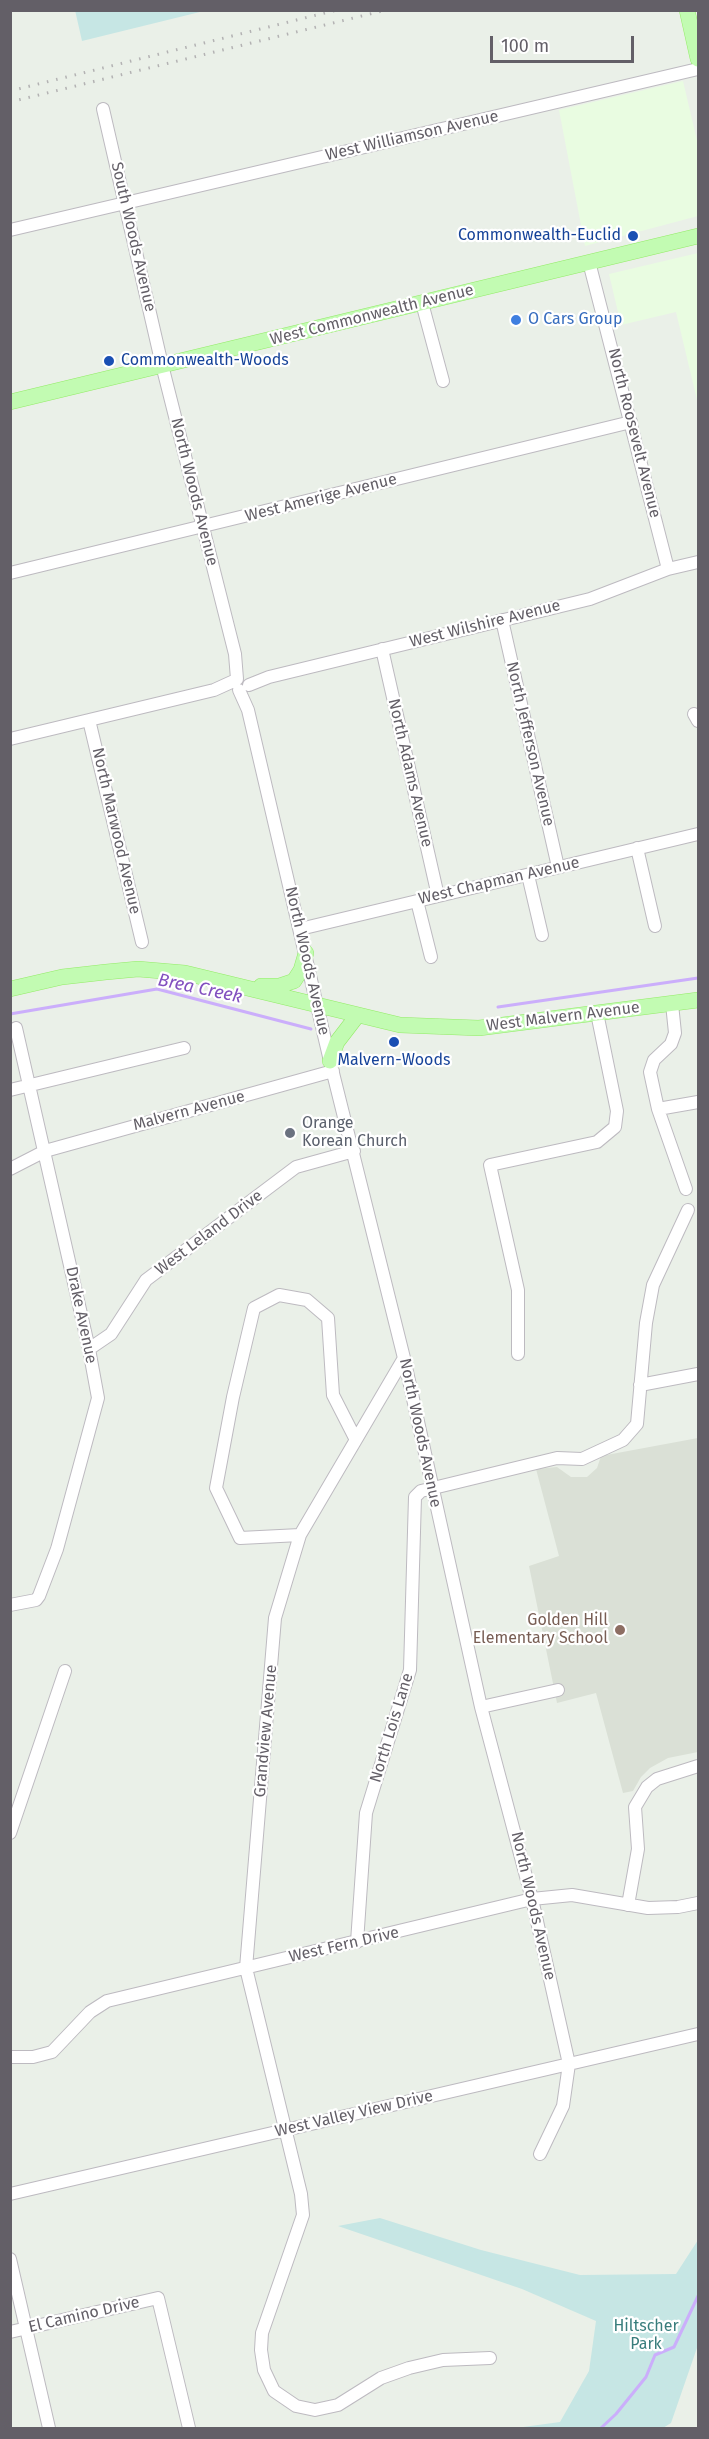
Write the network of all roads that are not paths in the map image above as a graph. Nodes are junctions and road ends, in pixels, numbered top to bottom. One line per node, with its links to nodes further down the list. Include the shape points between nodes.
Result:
1 (687, 10): 2 (main road)
2 (699, 59)
3 (699, 69): 5 (street, West Williamson Avenue)
4 (103, 109): 5 (street, South Woods Avenue)
5 (124, 202): 6 (street, West Williamson Avenue); 10 (street, South Woods Avenue)
6 (10, 230)
7 (699, 236): 8 (main road, West Commonwealth Avenue)
8 (589, 262): 9 (main road, West Commonwealth Avenue); 13 (street, North Roosevelt Avenue)
9 (422, 303): 10 (main road, West Commonwealth Avenue); 11 (street)
10 (162, 365): 12 (main road, West Commonwealth Avenue); 14 (street, North Woods Avenue)
11 (443, 381)
12 (10, 402)
13 (631, 422): 14 (street, West Amerige Avenue); 16 (street, North Roosevelt Avenue)
14 (203, 527): 17 (street, West Amerige Avenue); 20 (street, North Woods Avenue)
15 (699, 562): 16 (street, West Wilshire Avenue)
16 (668, 569): 18 (street, West Wilshire Avenue, via 590,599)
17 (10, 573)
18 (502, 620): 19 (street, West Wilshire Avenue); 25 (street, North Jefferson Avenue)
19 (382, 649): 20 (street, West Wilshire Avenue); 27 (street, North Adams Avenue)
20 (242, 683): 21 (street, West Wilshire Avenue); 30 (street, North Woods Avenue)
21 (89, 720): 22 (street, West Wilshire Avenue); 32 (street, North Marwood Avenue)
22 (10, 739)
23 (699, 834): 24 (street, West Chapman Avenue)
24 (637, 848): 25 (street, West Chapman Avenue); 29 (street)
25 (558, 867): 26 (street, West Chapman Avenue)
26 (528, 874): 27 (street, West Chapman Avenue); 31 (street)
27 (438, 896): 28 (street, West Chapman Avenue)
28 (417, 901): 30 (street, West Chapman Avenue); 34 (street)
29 (655, 926)
30 (300, 929): 33 (street, North Woods Avenue)
31 (542, 935)
32 (142, 942)
33 (306, 952): 35 (main road, via 294,981 279,986); 39 (street, North Woods Avenue)
34 (431, 957)
35 (243, 987): 36 (main road, via 184,973 138,969 76,975); 39 (main road)
36 (10, 989)
37 (699, 1000): 38 (main road, West Malvern Avenue)
38 (672, 1004): 40 (main road, West Malvern Avenue); 48 (street, via 675,1033 671,1044 654,1060 650,1072)
39 (318, 1006): 41 (main road); 44 (street, North Woods Avenue)
40 (597, 1013): 41 (main road, West Malvern Avenue, via 505,1027 400,1025); 55 (street, via 617,1111 615,1127 597,1142 490,1165 518,1290)
41 (357, 1016): 44 (main road, via 337,1042)
42 (16, 1028): 45 (street, Drake Avenue)
43 (184, 1048): 45 (street)
44 (331, 1066): 49 (street, Malvern Avenue); 50 (street, North Woods Avenue)
45 (30, 1085): 46 (street); 49 (street, Drake Avenue)
46 (10, 1090)
47 (699, 1102): 48 (street)
48 (658, 1109): 52 (street)
49 (45, 1151): 51 (street); 54 (street, Drake Avenue)
50 (354, 1151): 54 (street, West Leland Drive, via 296,1167 146,1280 111,1334); 56 (street, North Woods Avenue)
51 (10, 1169)
52 (686, 1189)
53 (688, 1210): 58 (street, via 653,1285)
54 (89, 1349): 62 (street, Drake Avenue, via 98,1398 57,1550 38,1598)
55 (518, 1354)
56 (404, 1358): 59 (street, Grandview Avenue); 60 (street, North Woods Avenue)
57 (699, 1374): 58 (street)
58 (640, 1385): 60 (street, via 637,1424 623,1440 582,1459 557,1458)
59 (355, 1438): 61 (street, Grandview Avenue); 61 (street, via 333,1395 328,1318 307,1300 279,1295 254,1308 216,1488 240,1538)
60 (432, 1489): 65 (street, North Woods Avenue); 71 (street, North Lois Lane, via 415,1497 410,1670 366,1813)
61 (300, 1535): 72 (street, Grandview Avenue, via 275,1618)
62 (10, 1605)
63 (65, 1671): 67 (street)
64 (558, 1690): 65 (street)
65 (481, 1707): 68 (street, North Woods Avenue)
66 (699, 1766): 70 (street, via 657,1779 635,1807 638,1849)
67 (10, 1833)
68 (532, 1899): 70 (street, West Fern Drive, via 572,1895); 71 (street, West Fern Drive); 75 (street, North Woods Avenue)
69 (699, 1903): 70 (street, West Fern Drive, via 648,1908)
70 (628, 1905)
71 (357, 1942): 72 (street, West Fern Drive)
72 (246, 1968): 74 (street, West Fern Drive, via 107,2001 90,2012 52,2052); 76 (street, Grandview Avenue)
73 (699, 2034): 75 (street, West Valley View Drive)
74 (10, 2057)
75 (569, 2064): 76 (street, West Valley View Drive); 77 (street, North Woods Avenue, via 563,2106)
76 (286, 2130): 78 (street, West Valley View Drive); 82 (street, Grandview Avenue, via 303,2215 262,2333 264,2370 274,2391 296,2406 315,2410 338,2405 381,2378 409,2368 443,2360)
77 (540, 2154)
78 (10, 2194)
79 (10, 2259): 80 (street)
80 (27, 2328): 81 (street, El Camino Drive); 83 (street); 84 (street, El Camino Drive, via 158,2298)
81 (10, 2332)
82 (490, 2358)
83 (49, 2428)
84 (189, 2428)

